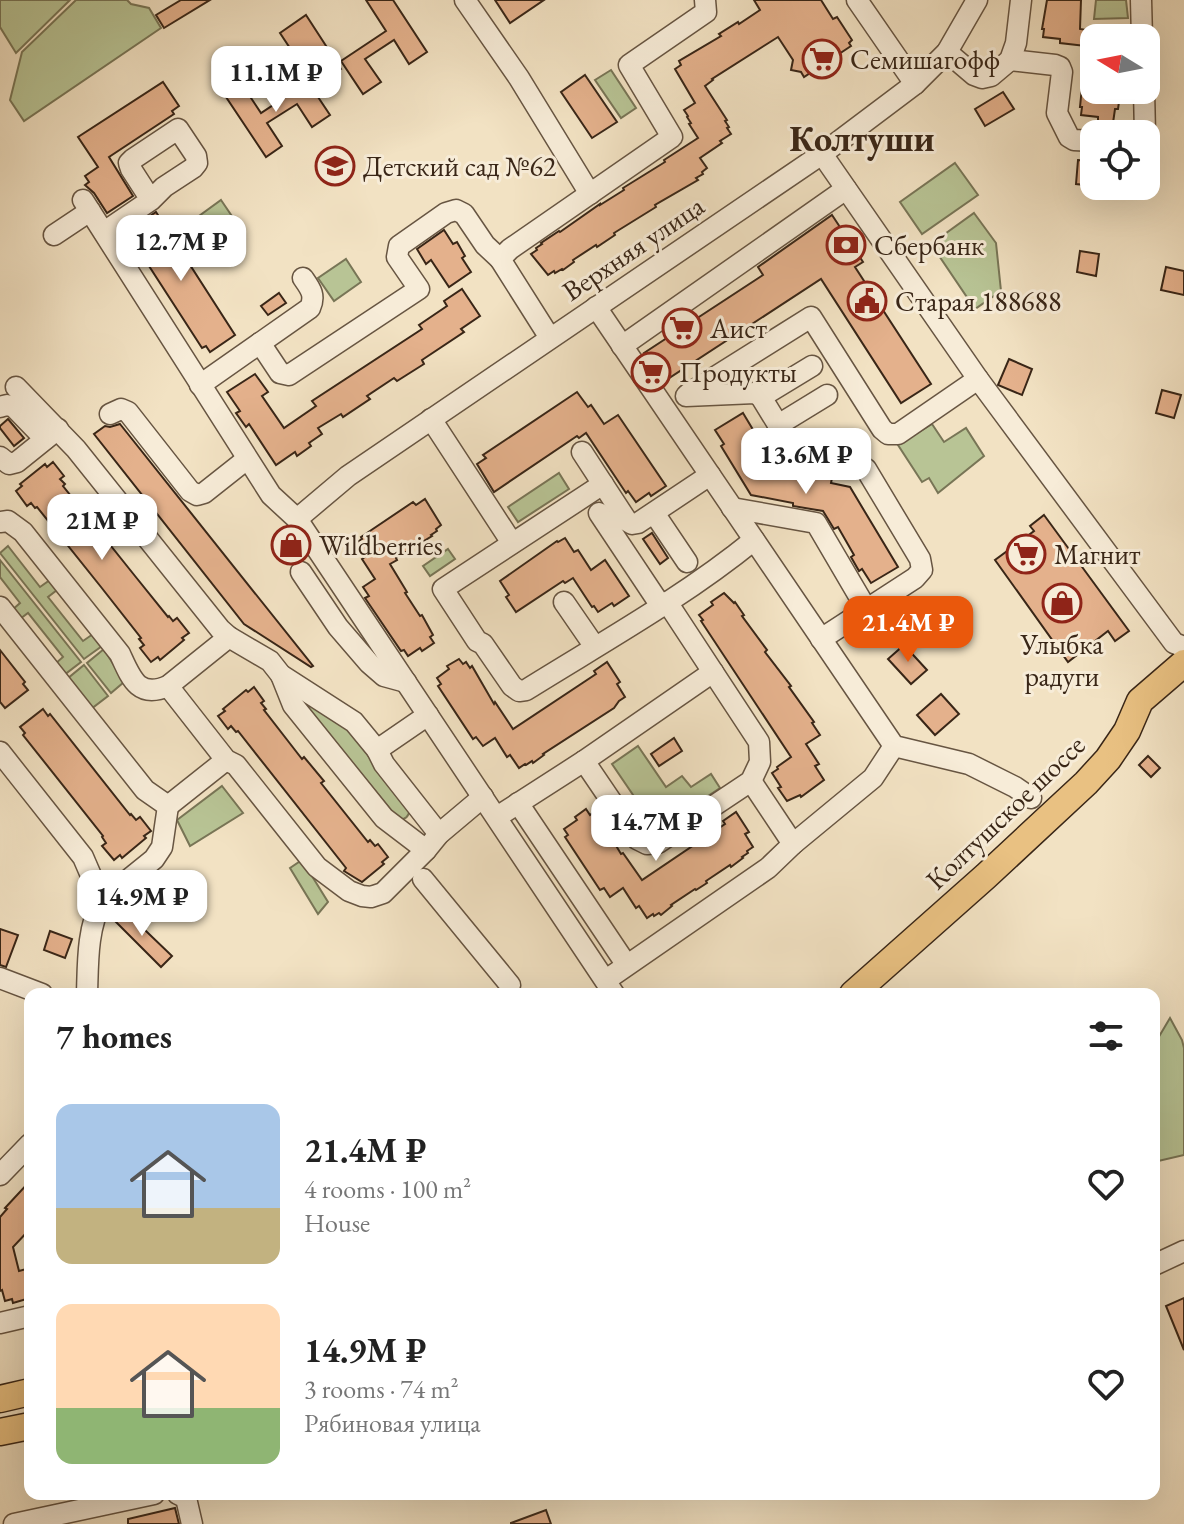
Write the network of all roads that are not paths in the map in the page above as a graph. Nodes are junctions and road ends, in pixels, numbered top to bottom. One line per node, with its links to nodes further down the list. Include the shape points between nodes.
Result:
1 (465, 0): 14 (street)
2 (705, 0): 14 (street, via 706,12 629,65 672,137)
3 (857, 0): 10 (street)
4 (977, 0): 8 (street, Верхняя улица)
5 (1021, 0): 9 (street)
6 (1141, 0): 7 (street)
7 (1142, 24)
8 (947, 52): 9 (street, via 982,78); 10 (street, Верхняя улица)
9 (1010, 60): 11 (street, via 1060,67 1057,113 1069,137)
10 (915, 84): 12 (street, Верхняя улица)
11 (1080, 140)
12 (822, 154): 13 (street); 20 (street, Верхняя улица)
13 (846, 189): 23 (street); 25 (street)
14 (590, 194): 18 (street)
15 (151, 200): 16 (street)
16 (104, 232): 17 (street, via 86,205); 26 (street)
17 (54, 235)
18 (500, 259): 21 (street); 22 (street, via 464,214 446,213 399,246 397,257 419,289 289,375 280,373)
19 (303, 278): 22 (street, via 312,292 310,308)
20 (596, 307): 21 (street, Верхняя улица); 23 (street)
21 (550, 338): 34 (street, Верхняя улица)
22 (260, 343): 26 (street)
23 (622, 346): 32 (street)
24 (812, 366): 30 (street)
25 (978, 379): 29 (street, via 898,434 888,434 811,317); 60 (street, via 1174,643)
26 (200, 385): 39 (street)
27 (16, 387): 36 (street)
28 (827, 395): 35 (street)
29 (686, 396): 30 (street); 32 (street)
30 (761, 397): 35 (street)
31 (0, 407): 36 (street, via 14,407)
32 (665, 409): 40 (street)
33 (110, 414): 39 (street, via 128,412 197,495)
34 (431, 419): 45 (street, Верхняя улица); 50 (street)
35 (778, 425): 56 (street, via 796,448 850,458 866,469 920,559 922,570 915,578)
36 (52, 434): 38 (street, via 17,462 9,464); 57 (street, via 76,449)
37 (582, 452): 41 (street)
38 (0, 457)
39 (247, 459): 45 (street, via 271,495)
40 (710, 475): 42 (street); 44 (street)
41 (603, 484): 47 (street); 50 (street)
42 (732, 508): 49 (street); 56 (street, via 816,523)
43 (599, 513): 48 (street)
44 (654, 513): 47 (street); 51 (street)
45 (297, 519): 64 (street)
46 (0, 522): 65 (street, via 8,521 23,532 120,654 138,685 148,691)
47 (632, 524): 48 (street)
48 (614, 536): 54 (street)
49 (754, 540): 54 (street); 58 (street)
50 (512, 543): 59 (street, via 443,589 512,686 526,690)
51 (687, 562)
52 (301, 572): 64 (street, via 369,663 384,676)
53 (564, 602): 59 (street)
54 (664, 604): 59 (street); 62 (street)
55 (0, 607): 76 (street, via 145,790)
56 (867, 610): 58 (street)
57 (229, 637): 63 (street, via 270,661); 65 (street)
58 (821, 639): 67 (street)
59 (595, 647)
60 (1184, 647)
61 (1184, 663): 88 (main road, Колтушское шоссе, via 1140,701 1127,731 1086,783)
62 (713, 672): 71 (street); 72 (street, via 759,742 760,762)
63 (281, 675): 68 (street, via 354,722); 78 (street, via 293,705 384,818)
64 (406, 682): 66 (street)
65 (168, 686): 70 (street)
66 (428, 715): 68 (street); 73 (street)
67 (894, 746): 74 (street, via 969,764); 79 (street, via 873,778)
68 (377, 750): 78 (street)
69 (0, 752): 81 (street, via 83,857)
70 (226, 760): 76 (street); 78 (street, via 236,765 317,867 349,891 371,897 383,893)
71 (584, 761): 72 (street, via 637,839 647,844 658,843); 75 (street)
72 (751, 781): 79 (street)
73 (483, 797): 77 (street); 78 (street)
74 (1031, 798)
75 (518, 803): 77 (street); 82 (street)
76 (168, 806): 81 (street, via 162,847 154,859)
77 (497, 817): 85 (street)
78 (433, 842)
79 (793, 844): 82 (street, via 768,868)
80 (423, 879): 84 (street)
81 (102, 901): 87 (street, via 92,929)
82 (626, 964): 85 (street)
83 (0, 978): 86 (street)
84 (510, 985)
85 (610, 987)
86 (26, 988)
87 (87, 988)
88 (860, 988)
89 (24, 1150): 90 (street)
90 (0, 1175)
91 (1184, 1251): 92 (street)
92 (1160, 1262)
93 (24, 1317): 94 (street)
94 (0, 1323)
95 (24, 1393): 96 (main road)
96 (0, 1399)
97 (24, 1427): 98 (main road)
98 (0, 1432)
99 (126, 1500): 101 (street)
100 (186, 1500): 102 (street)
101 (14, 1524)
102 (192, 1524)

